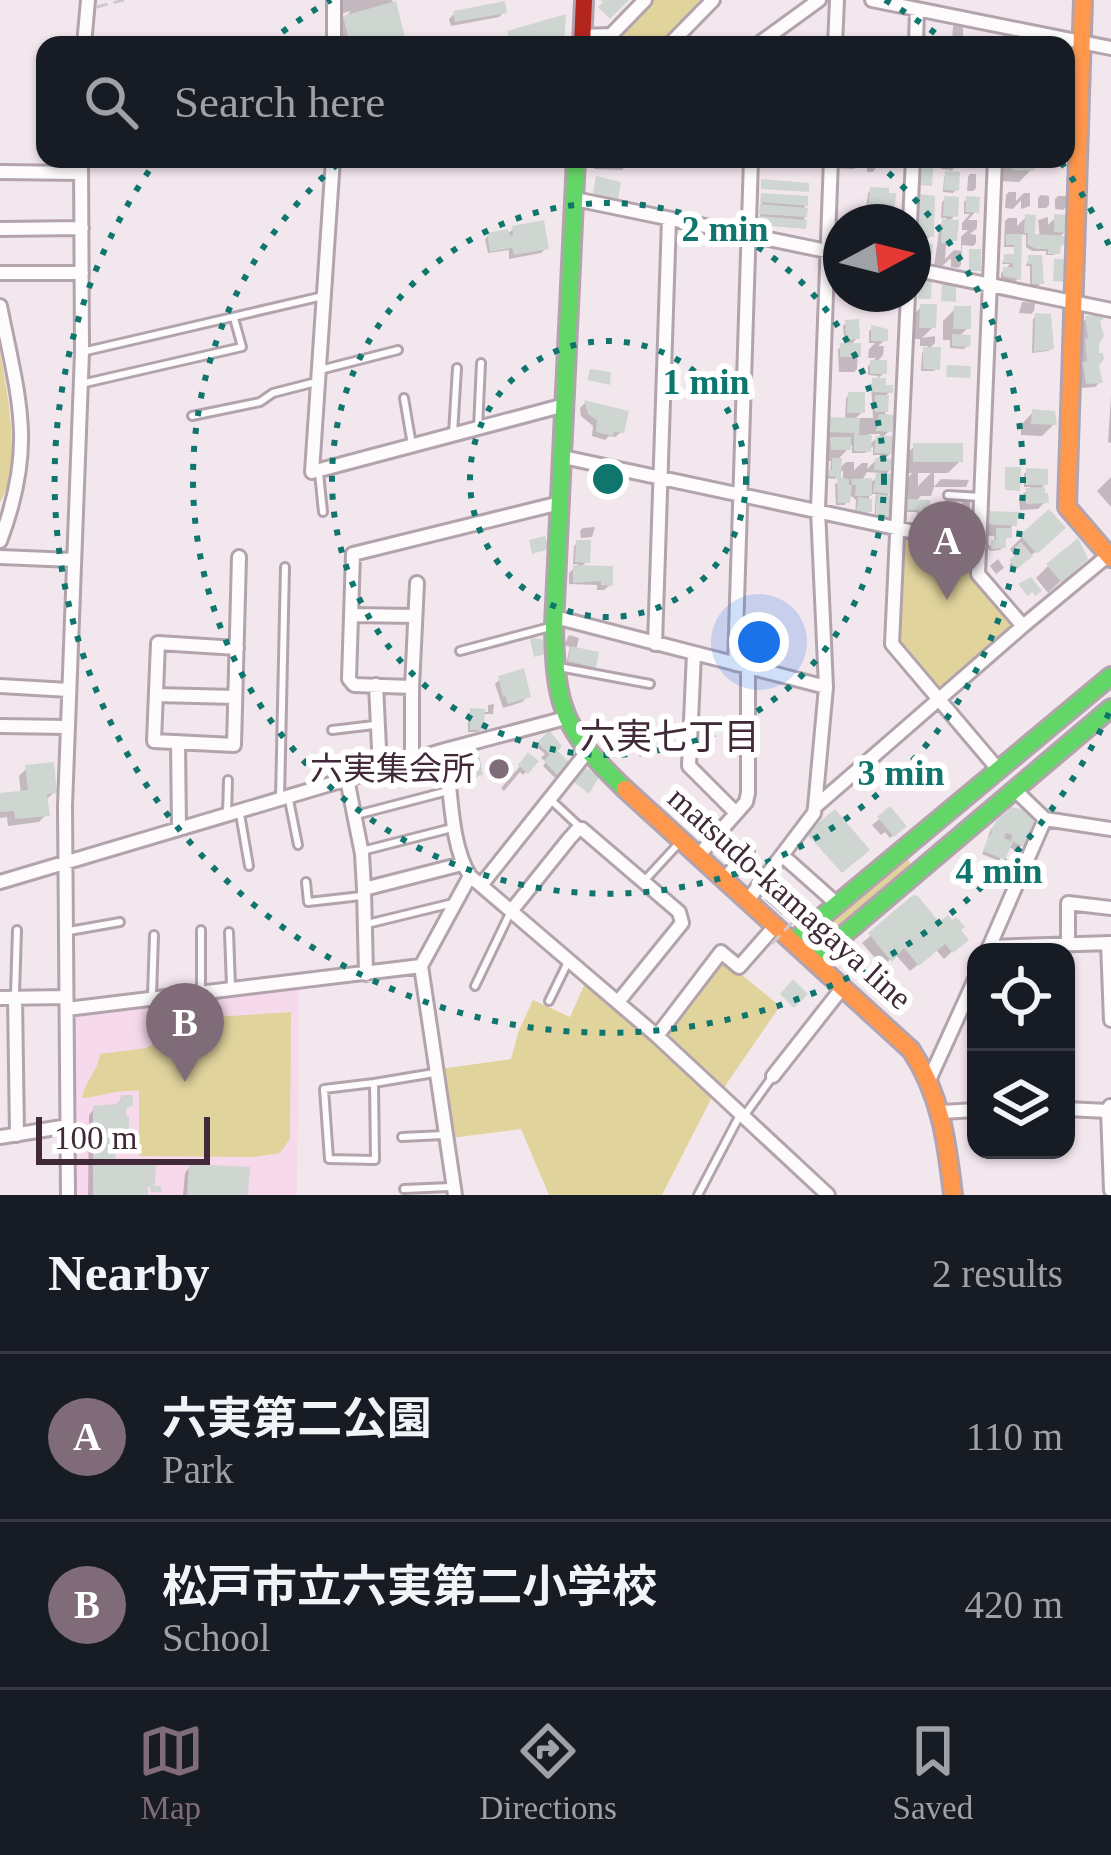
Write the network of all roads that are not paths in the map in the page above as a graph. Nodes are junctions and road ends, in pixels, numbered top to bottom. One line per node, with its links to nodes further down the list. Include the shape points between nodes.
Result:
1 (334, 0): 13 (street)
2 (584, 0): 14 (street)
3 (645, 0): 15 (street)
4 (712, 0): 16 (street)
5 (819, 0): 17 (street)
6 (837, 0): 18 (street)
7 (872, 0): 10 (street)
8 (1083, 0): 23 (street)
9 (87, 5): 12 (street)
10 (917, 9): 11 (street); 19 (street)
11 (1001, 26): 20 (street); 21 (street)
12 (85, 36)
13 (334, 36)
14 (582, 36)
15 (605, 36)
16 (678, 36)
17 (769, 36)
18 (835, 36)
19 (916, 36)
20 (1000, 36)
21 (1049, 36)
22 (1075, 42): 23 (street)
23 (1082, 43): 24 (street); 47 (street)
24 (1111, 48)
25 (54, 168): 33 (street)
26 (81, 168): 38 (street)
27 (332, 168): 46 (street)
28 (576, 168): 34 (street, matsudo-kamagaya line)
29 (751, 168): 40 (street)
30 (831, 168): 35 (street)
31 (913, 168): 36 (street)
32 (995, 168): 45 (street)
33 (0, 172)
34 (575, 199): 37 (street); 60 (street, matsudo-kamagaya line)
35 (832, 204)
36 (911, 204)
37 (669, 218): 40 (street); 67 (street)
38 (82, 228): 39 (street); 43 (street)
39 (0, 229)
40 (748, 235): 41 (street); 68 (street)
41 (823, 251)
42 (0, 273): 43 (street)
43 (82, 273): 54 (street)
44 (931, 273): 45 (street)
45 (990, 285): 47 (street); 70 (street)
46 (323, 296): 52 (lane); 57 (street)
47 (1073, 302): 49 (street); 77 (street, via 1067,507)
48 (0, 306): 75 (street, via 22,446)
49 (1111, 310)
50 (830, 312): 72 (street)
51 (907, 312): 74 (street)
52 (234, 317): 54 (lane); 58 (lane, via 242,347)
53 (398, 350): 57 (lane)
54 (82, 352): 58 (street)
55 (481, 363): 62 (lane)
56 (457, 368): 63 (lane)
57 (320, 375): 61 (lane, via 260,402); 66 (street, via 312,472)
58 (81, 384): 80 (street)
59 (404, 398): 64 (lane)
60 (565, 405): 62 (street); 65 (street, matsudo-kamagaya line)
61 (192, 416)
62 (478, 428): 63 (street)
63 (453, 434): 64 (street)
64 (412, 446): 66 (street)
65 (563, 457): 67 (street); 71 (street, matsudo-kamagaya line)
66 (319, 470): 73 (lane)
67 (660, 476): 68 (street); 87 (street)
68 (740, 494): 72 (street); 92 (street)
69 (948, 495): 70 (lane)
70 (981, 497): 76 (street)
71 (560, 503): 83 (street, via 353,554); 85 (street, matsudo-kamagaya line)
72 (818, 510): 74 (street); 98 (street)
73 (323, 512)
74 (898, 528): 76 (street); 102 (street, via 892,644)
75 (0, 541)
76 (980, 546): 86 (street, via 978,574)
77 (1110, 556): 86 (street)
78 (0, 557): 80 (street)
79 (239, 557): 88 (street)
80 (74, 560): 99 (street)
81 (285, 567): 119 (lane)
82 (417, 583): 84 (street)
83 (352, 615): 84 (street); 95 (street, via 349,679)
84 (416, 616): 97 (street)
85 (554, 621): 87 (street); 89 (lane); 91 (street, matsudo-kamagaya line)
86 (1023, 626): 102 (street)
87 (655, 644): 90 (street)
88 (237, 648): 100 (street, via 158,643); 101 (street)
89 (460, 651)
90 (694, 653): 92 (street); 123 (street, via 689,766)
91 (555, 666): 94 (lane); 104 (street, matsudo-kamagaya line)
92 (742, 666): 98 (street); 123 (street, via 748,793)
93 (1111, 676): 113 (street)
94 (650, 684)
95 (376, 685): 97 (street); 105 (street)
96 (0, 686): 99 (street)
97 (412, 687): 112 (street)
98 (826, 687): 121 (street)
99 (69, 690): 107 (street)
100 (156, 695): 101 (street); 109 (street, via 154,741)
101 (236, 697): 109 (street, via 234,745)
102 (939, 700): 113 (street); 121 (street)
103 (1111, 708): 118 (street)
104 (566, 718): 110 (street); 111 (street, matsudo-kamagaya line)
105 (378, 725): 108 (lane); 114 (street)
106 (0, 726): 107 (street)
107 (68, 728): 136 (street)
108 (332, 730)
109 (178, 742): 127 (street)
110 (445, 750): 112 (street); 117 (street)
111 (587, 752): 120 (street); 130 (street, matsudo-kamagaya line)
112 (412, 760): 114 (street)
113 (998, 768): 146 (street)
114 (380, 769): 115 (street)
115 (347, 779): 119 (street); 124 (street)
116 (228, 780): 122 (lane)
117 (451, 790): 124 (lane); 126 (street)
118 (1015, 790): 125 (street); 163 (street)
119 (284, 797): 122 (street); 131 (lane)
120 (549, 799): 128 (lane); 138 (street)
121 (815, 807): 135 (street)
122 (233, 812): 127 (street); 137 (lane)
123 (736, 814): 134 (street)
124 (356, 815): 132 (street)
125 (1045, 819): 129 (street); 158 (street)
126 (456, 827): 132 (lane); 138 (street)
127 (179, 828): 136 (street)
128 (582, 829): 142 (street); 148 (street)
129 (1111, 829)
130 (682, 841): 134 (street, matsudo-kamagaya line); 142 (lane)
131 (298, 845)
132 (362, 851): 143 (street)
133 (747, 852): 139 (street)
134 (699, 855): 139 (street, matsudo-kamagaya line)
135 (783, 856): 144 (street); 146 (street)
136 (65, 862): 140 (street); 154 (street)
137 (249, 866)
138 (472, 875): 143 (street); 145 (street); 148 (street)
139 (724, 878): 144 (street, matsudo-kamagaya line)
140 (0, 882)
141 (306, 882): 143 (lane, via 308,902)
142 (643, 883): 174 (street, via 682,923)
143 (364, 892): 150 (street)
144 (748, 900): 153 (street, matsudo-kamagaya line)
145 (457, 903): 150 (lane); 164 (street)
146 (837, 904): 157 (street)
147 (1111, 908): 159 (street, via 1068,903)
148 (512, 910): 162 (street); 166 (lane)
149 (120, 922): 154 (lane)
150 (364, 924): 165 (street)
151 (16, 930): 171 (lane)
152 (201, 930): 169 (lane)
153 (781, 930): 157 (street, matsudo-kamagaya line); 177 (street, via 739,967 721,952)
154 (65, 932): 175 (street)
155 (229, 932): 168 (lane)
156 (154, 935): 172 (lane)
157 (793, 941): 163 (street, matsudo-kamagaya line)
158 (991, 943)
159 (1068, 943)
160 (1109, 943): 161 (street); 176 (street)
161 (1075, 944)
162 (569, 959): 173 (lane); 174 (street)
163 (814, 960): 167 (street, matsudo-kamagaya line)
164 (421, 966): 165 (street); 178 (street)
165 (366, 974): 168 (street)
166 (475, 986)
167 (843, 987): 179 (street); 180 (street, matsudo-kamagaya line, via 911,1050)
168 (231, 990): 169 (street)
169 (201, 994): 172 (street)
170 (967, 996): 180 (street)
171 (8, 998): 175 (street); 188 (street)
172 (152, 999): 175 (street)
173 (549, 1001)
174 (619, 1002): 177 (street)
175 (66, 1003): 187 (street)
176 (1111, 1020)
177 (657, 1036): 186 (street)
178 (437, 1072): 181 (lane); 189 (street)
179 (772, 1076): 186 (lane)
180 (929, 1078): 185 (street, matsudo-kamagaya line)
181 (374, 1083): 181 (lane, via 374,1160 329,1159 324,1089)
182 (1075, 1108): 183 (street)
183 (1110, 1108): 193 (street)
184 (967, 1111): 185 (street)
185 (941, 1112): 198 (street, matsudo-kamagaya line)
186 (742, 1114): 196 (lane); 197 (street)
187 (68, 1126): 188 (street); 195 (street)
188 (17, 1135): 190 (street)
189 (446, 1135): 191 (lane); 194 (street)
190 (0, 1137)
191 (402, 1137)
192 (404, 1189): 194 (lane)
193 (1111, 1190)
194 (454, 1191)
195 (68, 1195)
196 (698, 1195)
197 (828, 1195)
198 (953, 1195)

